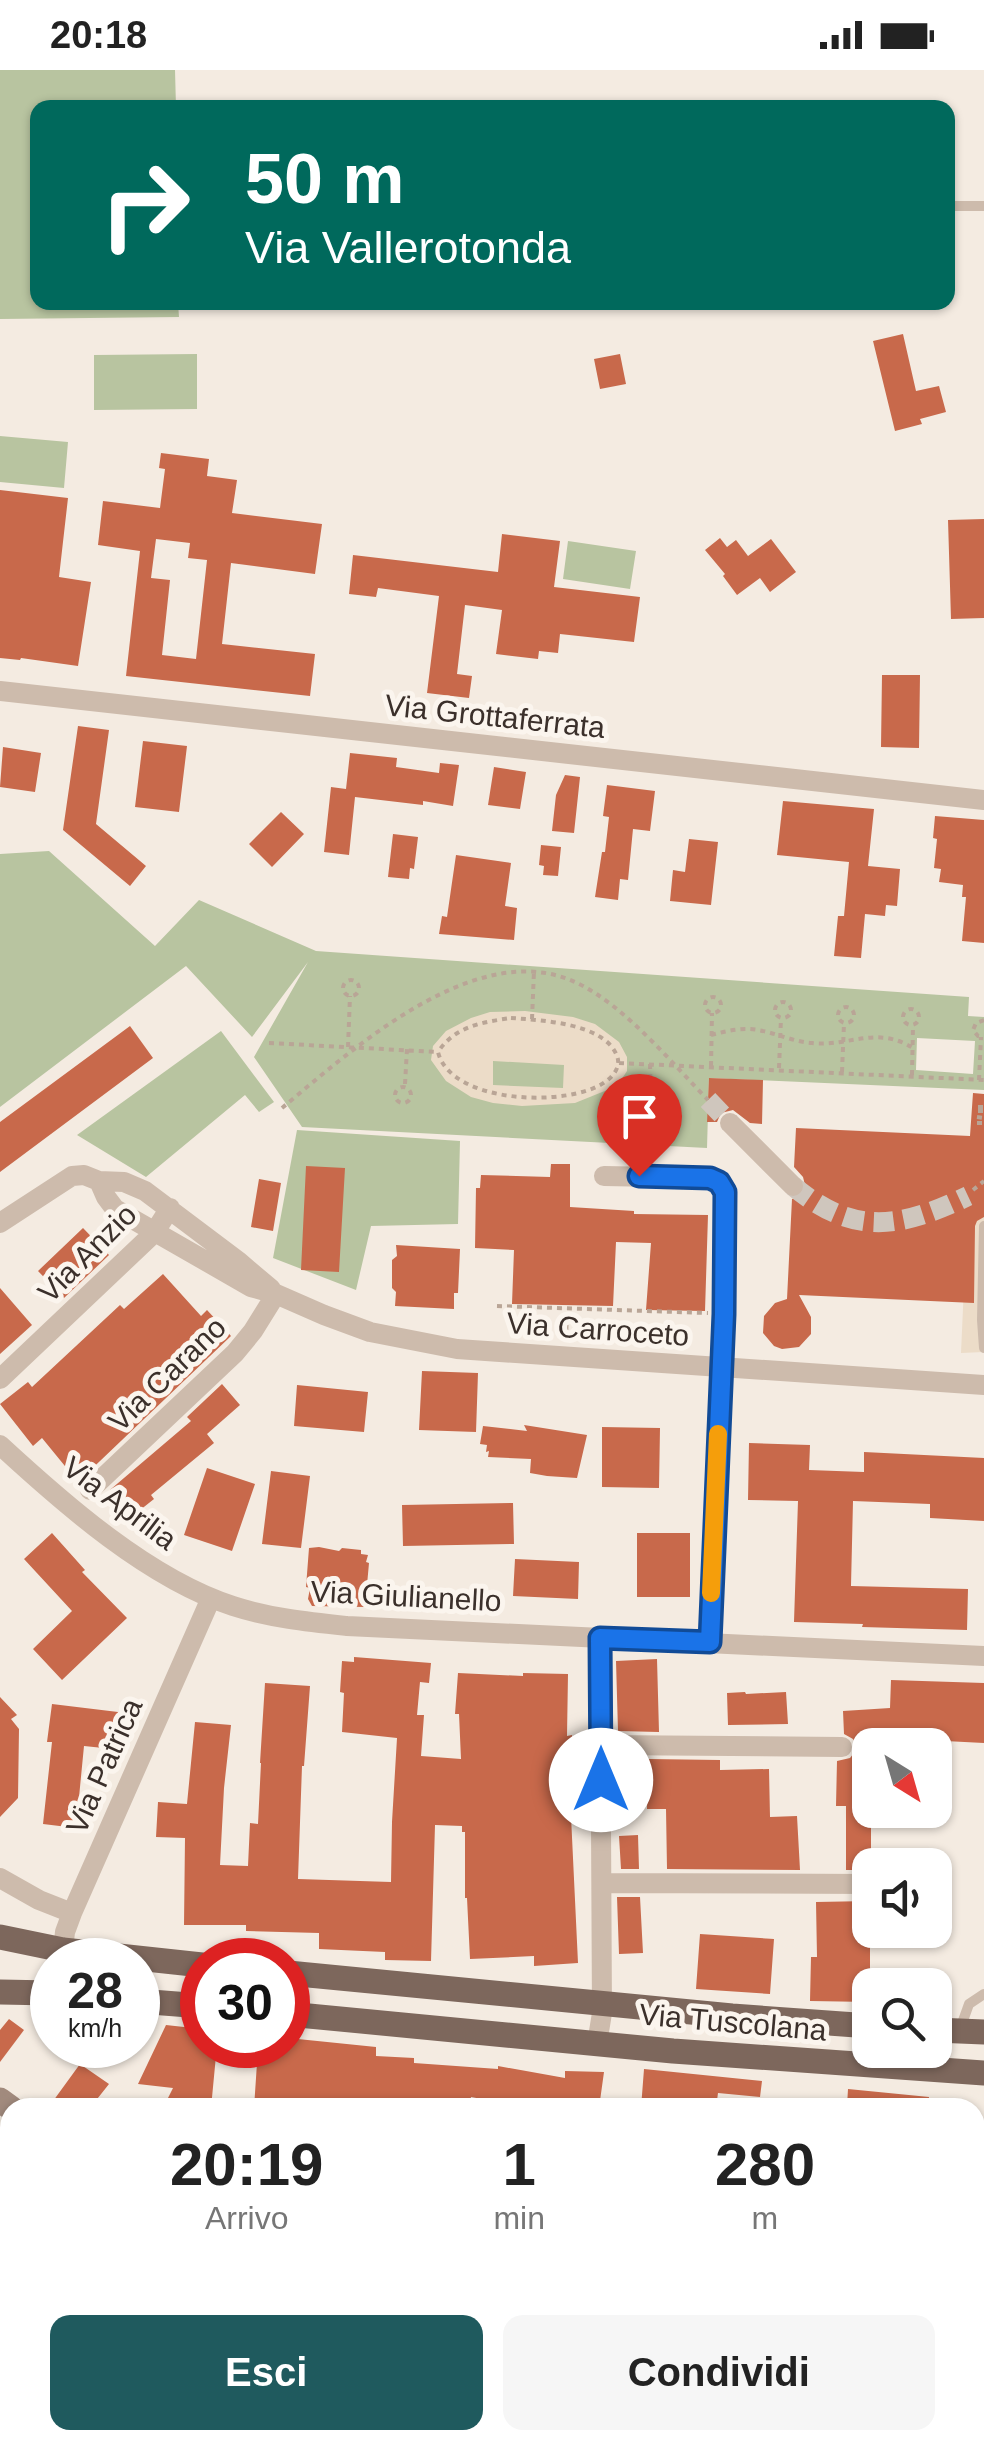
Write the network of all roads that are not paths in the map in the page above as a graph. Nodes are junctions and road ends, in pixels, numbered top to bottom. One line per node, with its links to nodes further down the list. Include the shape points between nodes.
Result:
1 (955, 206): 2 (lane)
2 (984, 206)
3 (0, 691): 4 (street, Via Grottaferrata)
4 (984, 800)
5 (730, 1123): 8 (street)
6 (604, 1176): 19 (street, via 719,1182 725,1192)
7 (99, 1181): 9 (street, Via Carroceto, via 132,1184); 10 (street, via 67,1178); 12 (street, Via Carroceto, via 111,1205)
8 (792, 1186)
9 (170, 1208): 12 (street, Via Anzio); 15 (street, Via Carroceto)
10 (0, 1223)
11 (984, 1231): 13 (lane)
12 (154, 1234): 15 (street, Via Carroceto, via 250,1287); 20 (street, Via Anzio)
13 (984, 1254): 14 (lane)
14 (983, 1276): 16 (lane)
15 (276, 1294): 19 (street, Via Carroceto, via 391,1338 456,1350); 23 (street, Via Carano, via 235,1353)
16 (983, 1297): 17 (lane)
17 (983, 1319): 18 (lane)
18 (983, 1340)
19 (722, 1367): 21 (street, Via Carroceto); 26 (street)
20 (0, 1380)
21 (984, 1385)
22 (0, 1445): 24 (street, Via Aprilia, via 131,1554)
23 (90, 1490)
24 (211, 1598): 25 (street, Via Giulianello, via 332,1624); 33 (street, Via Patrica)
25 (600, 1638): 26 (street, Via Giulianello); 28 (street)
26 (710, 1642): 27 (street, Via Giulianello)
27 (984, 1656)
28 (601, 1745): 29 (street); 31 (street)
29 (842, 1747)
30 (0, 1878): 33 (street)
31 (602, 1883): 32 (street); 41 (street)
32 (852, 1884)
33 (72, 1913): 35 (street, Via Patrica)
34 (0, 1937): 36 (main road)
35 (64, 1938)
36 (30, 1946)
37 (310, 1975): 41 (main road, Via Tuscolana)
38 (0, 1992): 39 (main road)
39 (30, 1993)
40 (984, 1994): 44 (lane, via 969,2004)
41 (601, 2003): 43 (main road, Via Tuscolana); 45 (street, Via Tuscolana)
42 (310, 2016): 45 (main road, Via Tuscolana)
43 (852, 2024)
44 (960, 2032)
45 (597, 2044): 46 (main road, Via Tuscolana)
46 (984, 2073)

